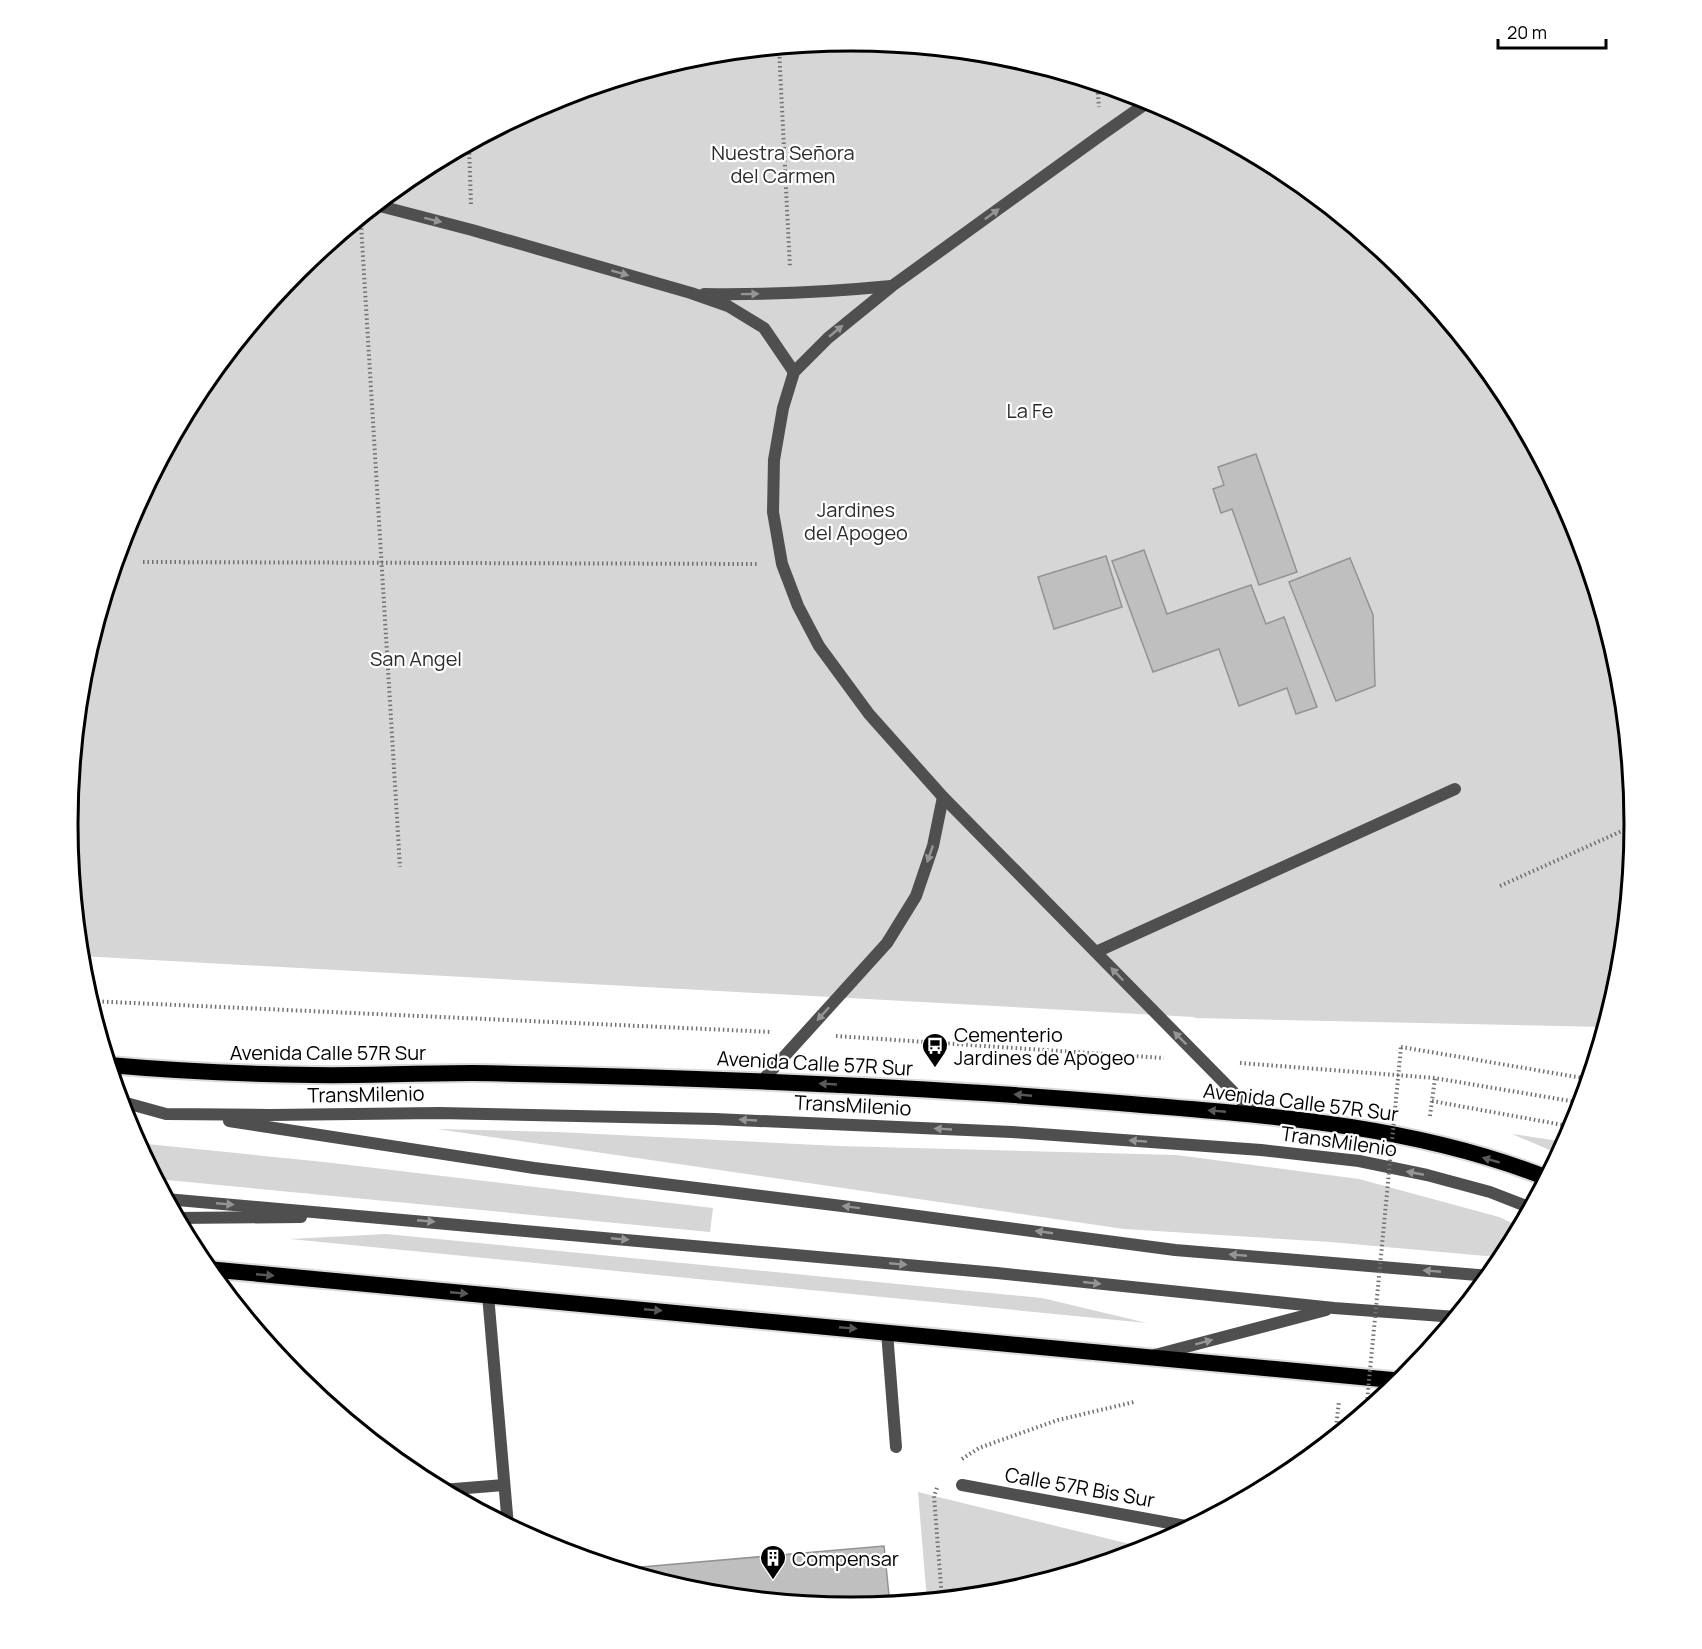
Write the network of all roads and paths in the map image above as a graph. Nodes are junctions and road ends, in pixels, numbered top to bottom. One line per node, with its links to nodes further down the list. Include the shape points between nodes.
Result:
1 (779, 55): 9 (path)
2 (1140, 107): 7 (lane, one-way to 2)
3 (469, 152): 6 (path)
4 (385, 207): 6 (lane, one-way to 6)
5 (361, 227): 12 (path)
6 (472, 230): 8 (lane, one-way to 8)
7 (892, 286): 9 (lane); 10 (lane, one-way to 7, via 828,338)
8 (691, 293): 9 (lane, one-way to 9); 10 (lane, via 728,306 764,328)
9 (791, 293)
10 (794, 372): 13 (lane, via 774,460 773,512)
11 (143, 562): 12 (path)
12 (381, 563): 13 (path); 17 (path)
13 (782, 564): 15 (lane, via 819,646 869,714)
14 (1455, 789): 19 (lane)
15 (944, 797): 19 (lane); 21 (lane, one-way to 21, via 916,896 887,943)
16 (1624, 830): 18 (path)
17 (400, 867)
18 (1500, 886)
19 (1096, 952): 22 (lane, one-way to 19)
20 (98, 1001): 21 (path)
21 (805, 1034): 22 (path); 26 (lane)
22 (1202, 1061): 24 (path); 32 (lane)
23 (117, 1066): 26 (highway, Avenida Calle 57R Sur, via 314,1075 468,1073)
24 (1435, 1078): 27 (path); 28 (path)
25 (1581, 1078): 49 (path, bridge, via 1401,1047)
26 (762, 1081): 32 (highway, Avenida Calle 57R Sur, one-way to 26, via 1013,1094)
27 (1432, 1101): 33 (path); 34 (path)
28 (1573, 1101)
29 (130, 1104): 31 (lane, TransMilenio)
30 (132, 1111): 31 (lane, TransMilenio)
31 (166, 1114): 37 (lane, TransMilenio, one-way to 31, via 1427,1175 1359,1161 1024,1132 692,1118 439,1113); 41 (lane, TransMilenio, one-way to 31, via 1174,1250 534,1168)
32 (1255, 1114): 34 (highway, Avenida Calle 57R Sur)
33 (1564, 1125)
34 (1426, 1141): 35 (highway, Avenida Calle 57R Sur, one-way to 34)
35 (1540, 1176)
36 (175, 1200): 38 (lane, one-way to 38)
37 (1524, 1205)
38 (368, 1216): 39 (lane); 43 (lane, one-way to 43)
39 (185, 1218)
40 (219, 1270): 42 (highway, one-way to 42)
41 (1480, 1274)
42 (488, 1295): 45 (highway, one-way to 45); 52 (lane)
43 (1334, 1308): 44 (lane); 46 (lane, one-way to 43)
44 (1448, 1316)
45 (887, 1332): 46 (highway); 51 (lane)
46 (1148, 1356): 47 (highway)
47 (1342, 1375): 48 (highway); 50 (path)
48 (1389, 1380)
49 (1367, 1400)
50 (1336, 1426)
51 (896, 1448)
52 (504, 1485): 54 (lane); 55 (lane)
53 (962, 1485): 56 (lane, Calle 57R Bis Sur)
54 (457, 1490)
55 (507, 1517)
56 (1178, 1525)

